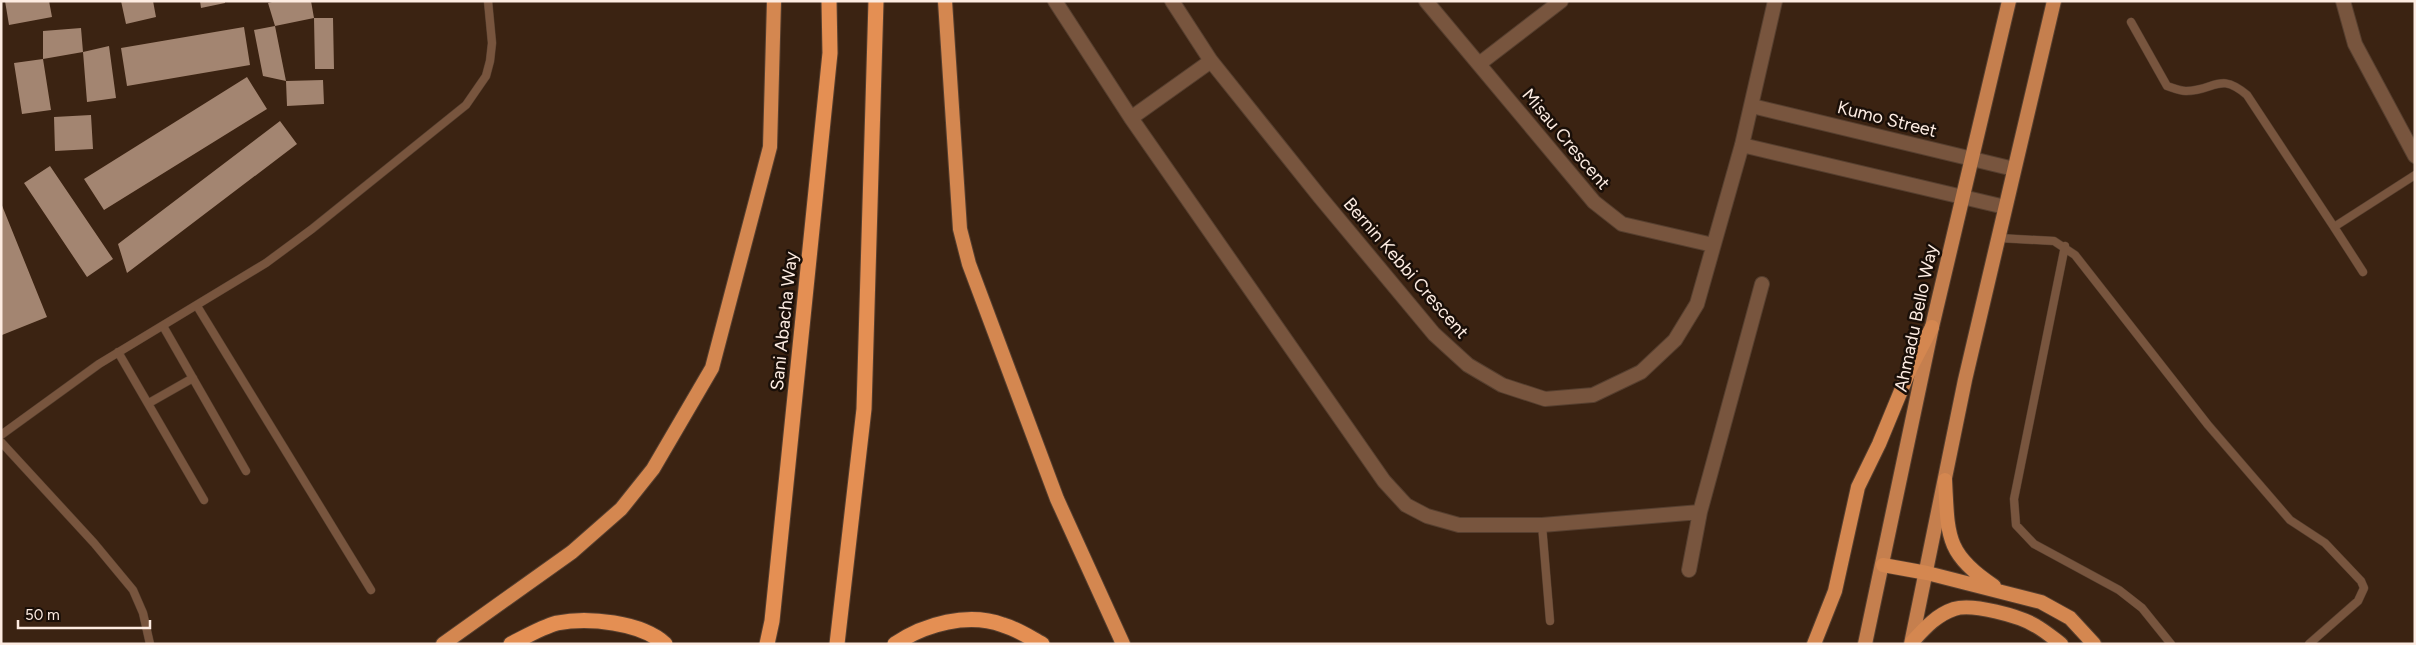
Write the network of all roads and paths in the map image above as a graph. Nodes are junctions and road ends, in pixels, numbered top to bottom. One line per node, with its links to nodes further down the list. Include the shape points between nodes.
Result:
1 (488, 1): 32 (lane, via 492,43 490,61 486,76 466,105 312,229 266,263)
2 (774, 1): 53 (highway, via 770,147 712,368 653,469 621,508 572,552)
3 (829, 1): 56 (highway, Sani Abacha Way, via 830,53 772,621)
4 (876, 1): 57 (highway, via 864,409)
5 (945, 1): 60 (highway, via 960,229 969,264 1057,499)
6 (1055, 1): 18 (street)
7 (1172, 1): 15 (street, Bernin Kebbi Crescent)
8 (1426, 1): 16 (street, Misau Crescent)
9 (1561, 1): 16 (street)
10 (1775, 1): 17 (street, Bernin Kebbi Crescent)
11 (2009, 1): 21 (main road, Ahmadu Bello Way)
12 (2054, 1): 22 (main road)
13 (2343, 1): 20 (street, via 2355,44)
14 (2131, 22): 26 (lane, via 2167,86 2185,92 2223,82 2236,85 2247,95)
15 (1211, 61): 18 (street); 28 (street, Bernin Kebbi Crescent, via 1434,334 1468,365 1502,386 1545,399 1593,395 1641,372 1675,340 1697,304)
16 (1479, 64): 28 (street, Misau Crescent, via 1594,202 1622,224)
17 (1752, 106): 19 (street, Bernin Kebbi Crescent); 21 (street, Kumo Street)
18 (1131, 118): 44 (street, via 1384,481 1406,505 1426,516 1459,525)
19 (1742, 145): 24 (street); 28 (street, Bernin Kebbi Crescent)
20 (2415, 156)
21 (1971, 159): 22 (street, Kumo Street); 24 (main road, Ahmadu Bello Way)
22 (2014, 168): 25 (main road)
23 (2415, 175): 26 (lane)
24 (1962, 198): 25 (street); 34 (main road, Ahmadu Bello Way)
25 (2004, 207): 27 (main road)
26 (2334, 227): 30 (lane)
27 (1999, 238): 29 (lane, via 2054,241); 41 (main road)
28 (1713, 245)
29 (2065, 246): 65 (lane, via 2014,499 2016,525 2034,544 2119,590 2142,608); 66 (lane, via 2208,425 2290,520 2325,543 2361,581 2364,588 2358,601)
30 (2363, 272)
31 (1762, 284): 43 (street)
32 (197, 306): 33 (lane); 48 (lane)
33 (163, 326): 35 (lane); 36 (lane)
34 (1932, 327): 45 (main road, Ahmadu Bello Way); 61 (highway, via 1858,487 1835,591)
35 (118, 352): 37 (lane); 38 (lane)
36 (193, 378): 37 (lane); 40 (lane)
37 (149, 403): 42 (lane)
38 (1, 435)
39 (1, 442): 52 (lane, via 133,590 143,613)
40 (246, 470)
41 (1944, 480): 47 (main road); 49 (highway, via 1953,547 1964,563)
42 (204, 500)
43 (1700, 512): 44 (street); 46 (street)
44 (1542, 524): 50 (lane)
45 (1883, 565): 47 (highway); 62 (main road, Ahmadu Bello Way)
46 (1689, 570)
47 (1927, 573): 49 (highway); 51 (main road)
48 (371, 590)
49 (2003, 592): 64 (highway, via 2041,602 2070,618)
50 (1550, 621)
51 (1912, 643): 63 (highway, via 1935,618 1955,609 1968,608 2006,614 2034,625)
52 (150, 644)
53 (443, 644)
54 (511, 644): 55 (highway, via 556,624 590,620 626,626)
55 (665, 644)
56 (767, 644)
57 (837, 644)
58 (896, 644): 59 (highway, via 913,632 942,622 972,620 1002,624)
59 (1042, 644)
60 (1123, 644)
61 (1814, 644)
62 (1865, 644)
63 (2061, 644)
64 (2094, 644)
65 (2171, 644)
66 (2309, 644)

